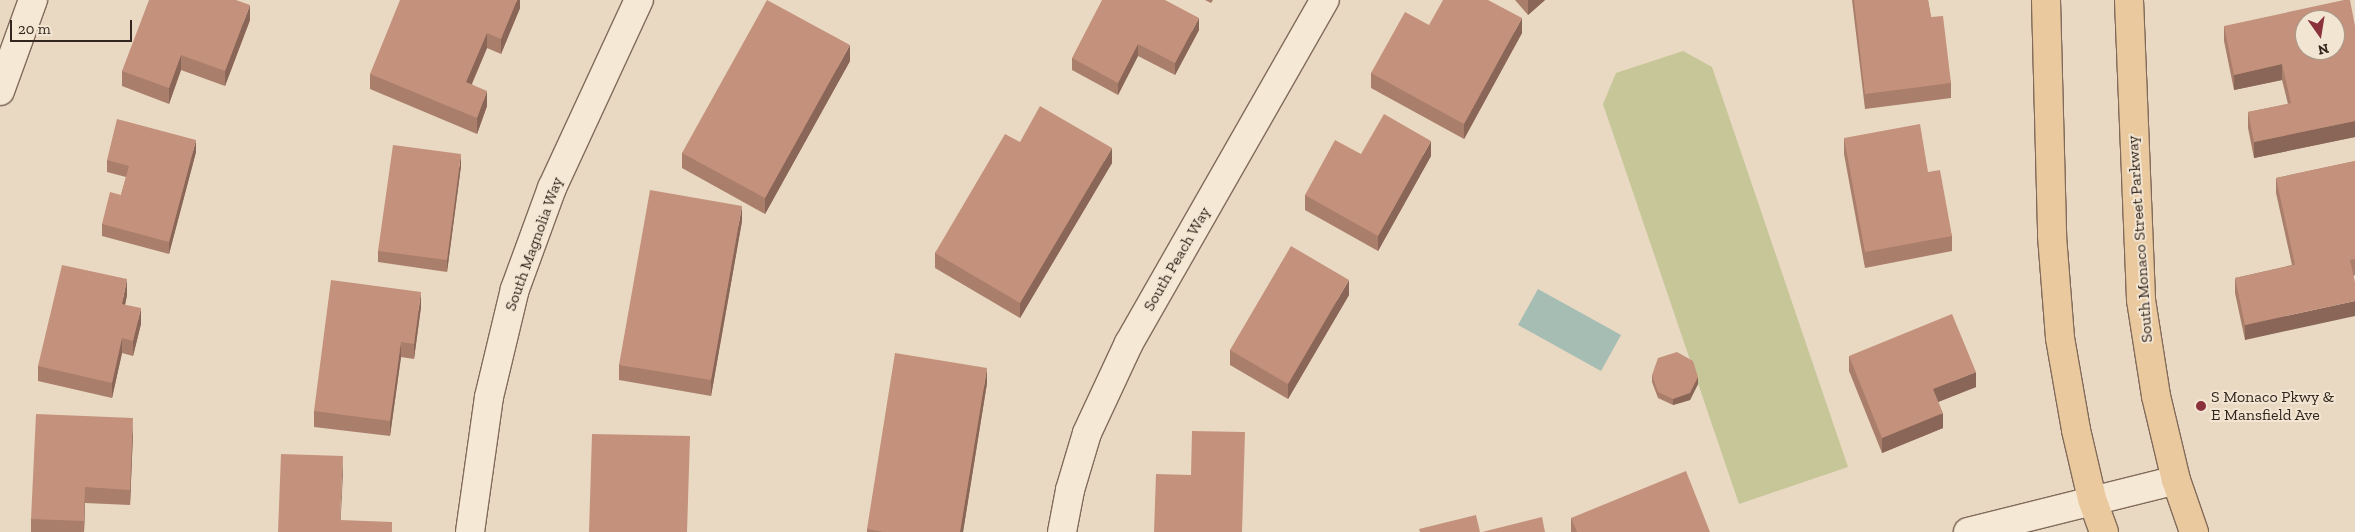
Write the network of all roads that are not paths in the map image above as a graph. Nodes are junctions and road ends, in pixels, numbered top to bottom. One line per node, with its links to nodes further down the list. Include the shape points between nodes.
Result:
1 (33, 0): 6 (street)
2 (639, 0): 9 (street, South Magnolia Way, via 552,188 514,289 489,397)
3 (1325, 0): 10 (street, South Peach Way, via 1128,343 1087,433 1070,490)
4 (2046, 0): 8 (main road, via 2048,149 2056,305 2068,387)
5 (2129, 0): 7 (main road, South Monaco Street Parkway, via 2141,300 2156,396)
6 (0, 92)
7 (2176, 480): 8 (street); 13 (main road, South Monaco Street Parkway)
8 (2092, 499): 11 (street); 12 (main road)
9 (470, 532)
10 (1062, 532)
11 (1968, 532)
12 (2104, 532)
13 (2194, 532)

